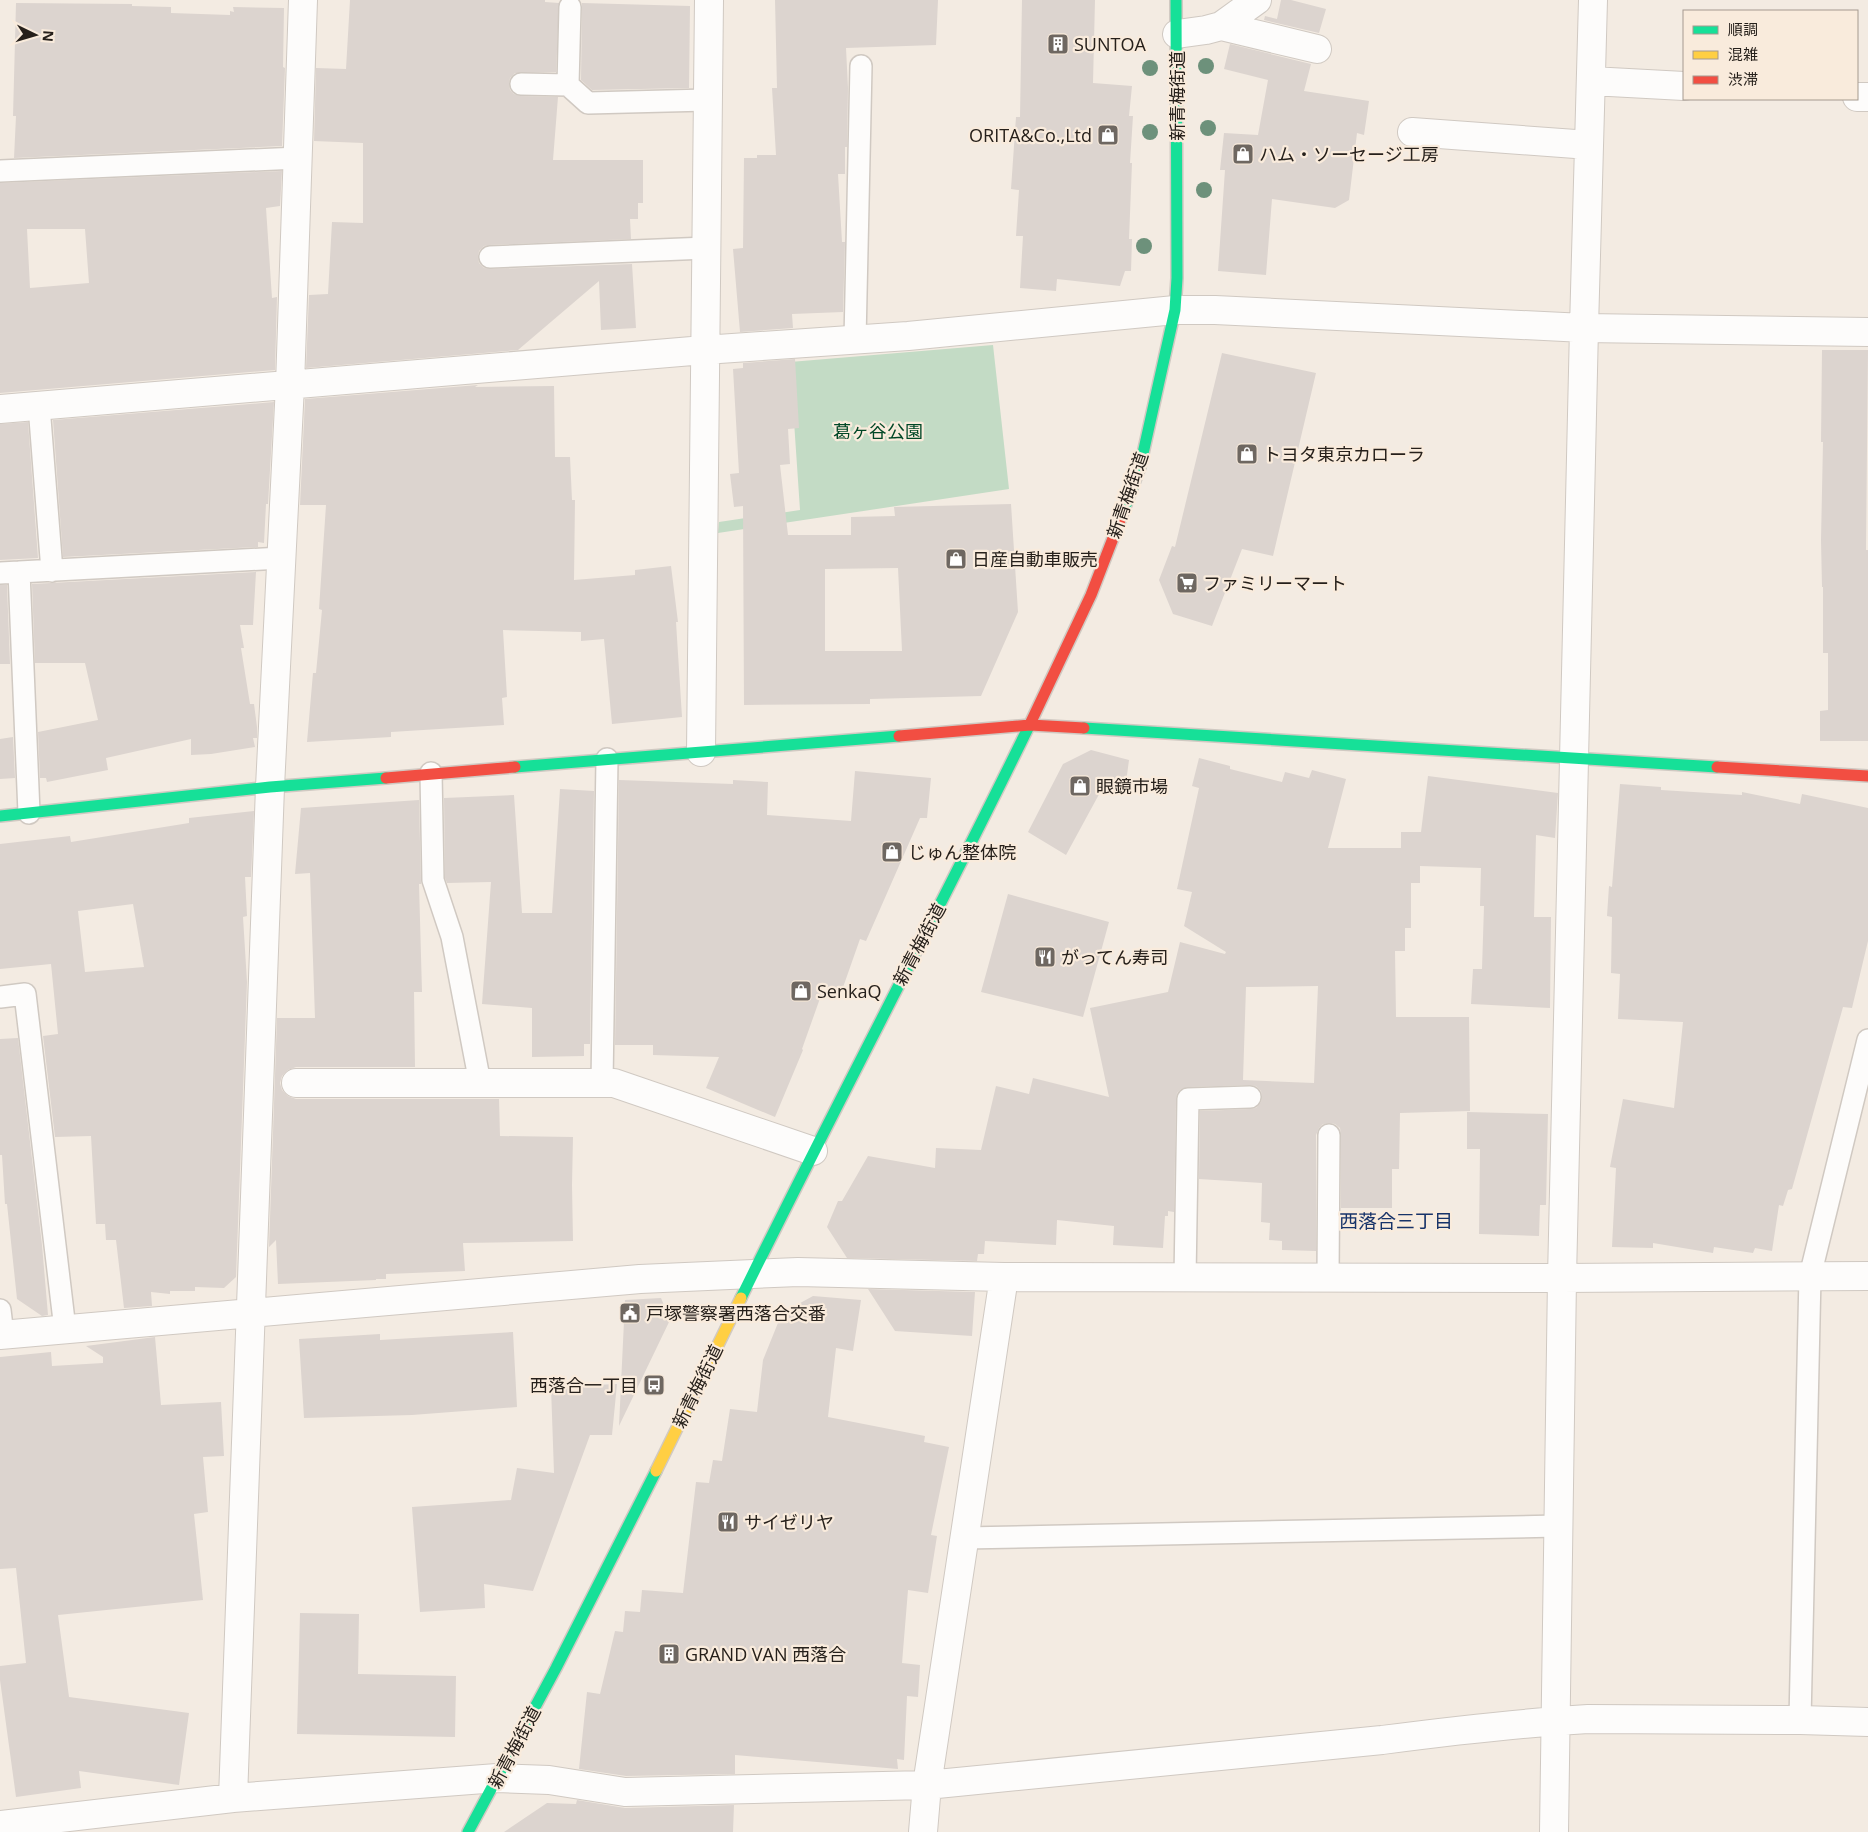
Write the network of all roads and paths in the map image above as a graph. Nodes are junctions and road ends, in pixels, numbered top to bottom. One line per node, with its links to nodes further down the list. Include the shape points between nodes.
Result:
1 (303, 0): 18 (street)
2 (709, 0): 15 (street)
3 (1176, 0): 8 (main road, 新青梅街道)
4 (1257, 0): 7 (street)
5 (1593, 0): 11 (street)
6 (570, 7): 13 (lane)
7 (1221, 26): 8 (street); 9 (street)
8 (1177, 34): 22 (main road, 新青梅街道)
9 (1317, 49)
10 (861, 66): 25 (lane)
11 (1591, 80): 14 (street); 17 (street)
12 (521, 84): 13 (lane)
13 (568, 85): 15 (lane, via 588,103)
14 (1683, 86)
15 (707, 100): 20 (street)
16 (1412, 132): 17 (street)
17 (1589, 145): 23 (street)
18 (298, 158): 19 (lane); 27 (street)
19 (0, 171)
20 (706, 248): 21 (lane); 26 (street)
21 (490, 257)
22 (1175, 310): 23 (street); 25 (street); 33 (main road, 新青梅街道, via 1140,467 1091,594)
23 (1584, 328): 24 (street); 36 (street)
24 (1868, 332)
25 (855, 340): 26 (street)
26 (704, 350): 27 (street); 34 (street)
27 (290, 385): 28 (street); 30 (street)
28 (39, 406): 29 (street); 31 (lane)
29 (0, 409)
30 (281, 558): 31 (lane); 39 (street)
31 (52, 571): 32 (lane)
32 (10, 573): 40 (lane)
33 (1030, 725): 34 (main road); 36 (main road); 49 (main road, 新青梅街道)
34 (701, 752): 35 (main road)
35 (608, 759): 37 (main road); 46 (lane)
36 (1574, 759): 38 (main road); 56 (street)
37 (432, 773): 39 (main road); 45 (lane, via 433,880 452,937)
38 (1868, 776)
39 (270, 787): 40 (main road); 44 (street)
40 (30, 813): 41 (main road)
41 (0, 816)
42 (0, 997): 59 (lane, via 25,994)
43 (1868, 1040): 51 (lane)
44 (277, 1083): 45 (street); 57 (street)
45 (480, 1083): 46 (street)
46 (602, 1083): 49 (street, via 614,1083)
47 (1250, 1097): 54 (lane, via 1188,1099)
48 (1329, 1135): 55 (lane)
49 (813, 1151): 50 (main road, 新青梅街道)
50 (752, 1273): 53 (street); 57 (street, via 640,1279); 65 (main road, 新青梅街道, via 659,1466)
51 (1810, 1276): 52 (street); 56 (street); 62 (lane)
52 (1868, 1276)
53 (1004, 1277): 54 (street); 61 (street)
54 (1185, 1278): 55 (street)
55 (1328, 1278): 56 (street)
56 (1562, 1278): 60 (street)
57 (252, 1313): 59 (street); 67 (street)
58 (1, 1327): 59 (street)
59 (65, 1329)
60 (1558, 1526): 61 (lane); 63 (street)
61 (964, 1538): 66 (street)
62 (1800, 1720): 63 (street); 64 (street)
63 (1555, 1721): 66 (street); 71 (street)
64 (1868, 1722)
65 (497, 1778): 66 (street, via 549,1780 624,1792); 67 (street); 69 (main road, 新青梅街道)
66 (927, 1785): 70 (street)
67 (233, 1798): 68 (street)
68 (0, 1825)
69 (468, 1832)
70 (923, 1832)
71 (1554, 1832)

